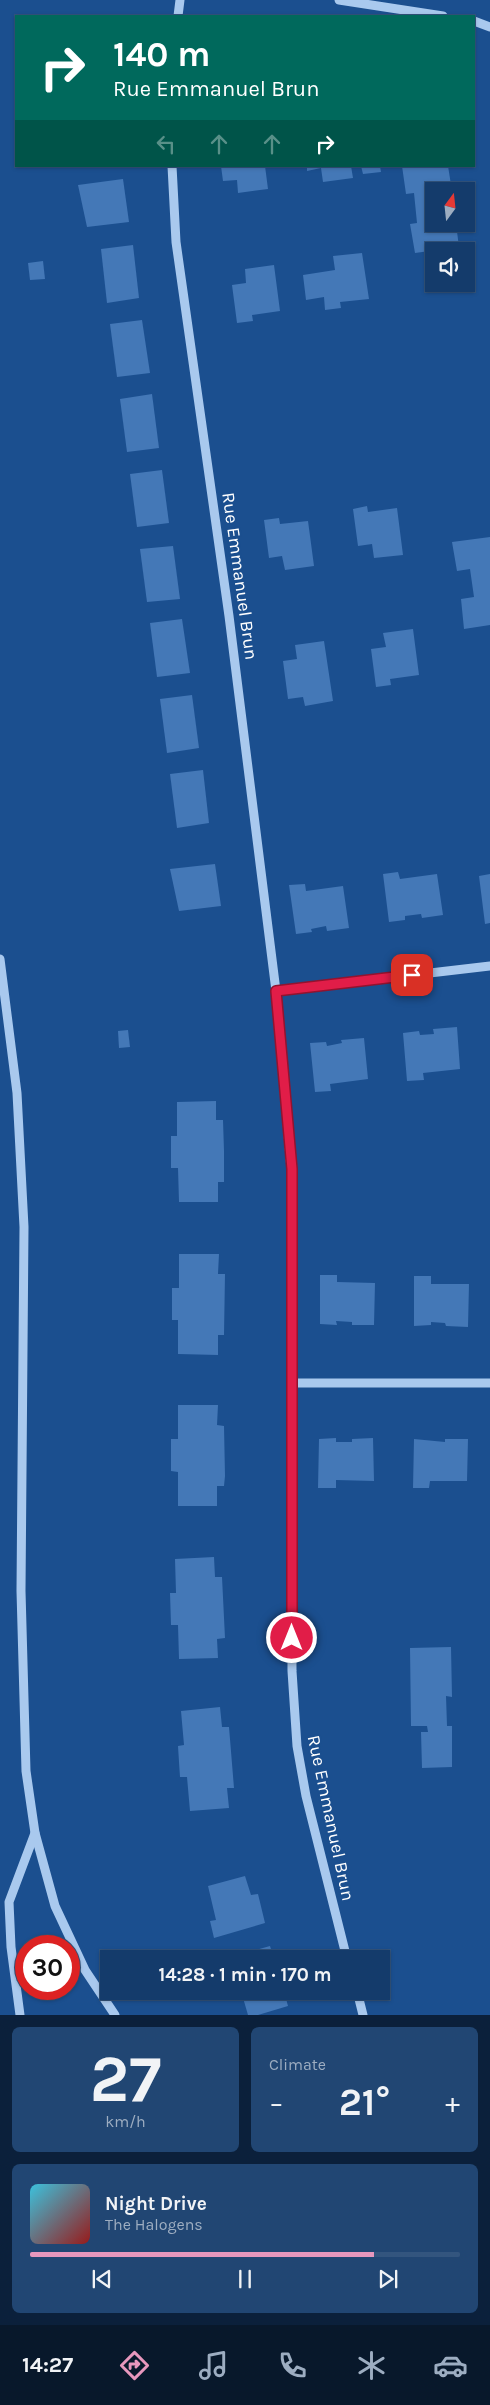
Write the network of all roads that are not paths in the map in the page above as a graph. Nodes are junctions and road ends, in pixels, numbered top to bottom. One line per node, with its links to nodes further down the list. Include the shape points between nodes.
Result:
1 (180, 0): 3 (street)
2 (339, 0): 4 (street)
3 (178, 15)
4 (436, 15)
5 (475, 21): 6 (street)
6 (490, 27)
7 (172, 167): 10 (street, Rue Emmanuel Brun, via 176,242 229,616)
8 (0, 959): 13 (street, via 17,1093 24,1227 21,1592 26,1771)
9 (490, 966): 10 (street)
10 (276, 991): 11 (street, Rue Emmanuel Brun, via 292,1169)
11 (292, 1383): 12 (street); 14 (street, Rue Emmanuel Brun, via 292,1671 297,1746 306,1796)
12 (490, 1383)
13 (35, 1833): 16 (street, via 9,1902); 17 (street, via 55,1906 85,1970)
14 (345, 1950)
15 (359, 2000): 18 (street)
16 (20, 2015)
17 (115, 2015)
18 (363, 2015)

